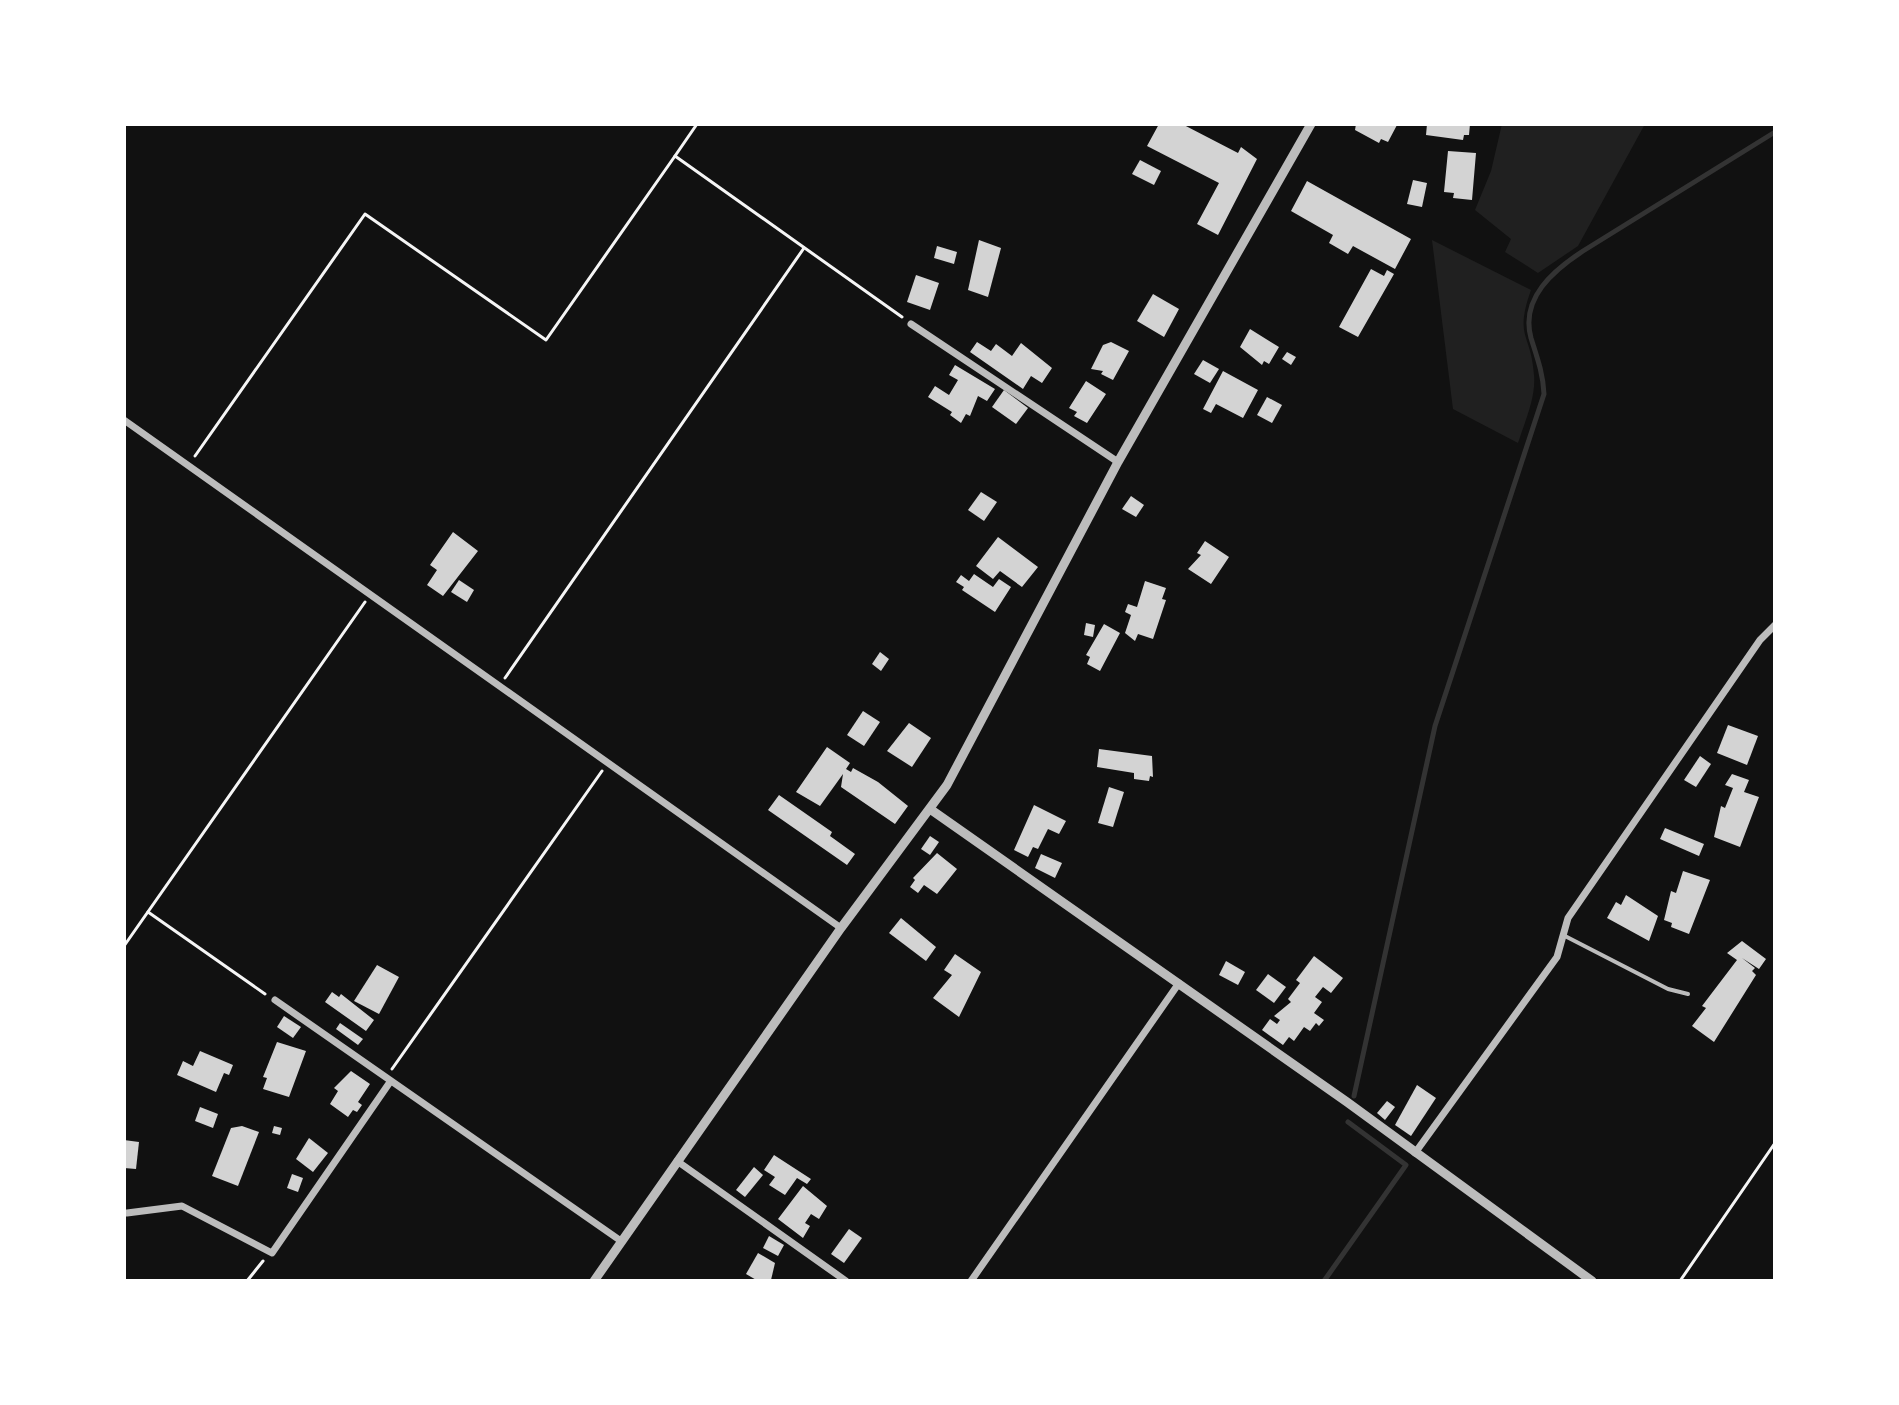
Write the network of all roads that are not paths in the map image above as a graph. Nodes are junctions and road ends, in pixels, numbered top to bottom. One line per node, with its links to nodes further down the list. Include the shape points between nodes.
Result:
1 (1311, 124): 4 (street)
2 (911, 324): 4 (street)
3 (124, 420): 7 (street)
4 (1118, 462): 6 (street, via 1010,674)
5 (1775, 625): 8 (street, via 1568,918)
6 (930, 809): 7 (street); 9 (street)
7 (841, 928): 14 (street)
8 (1563, 935): 10 (lane, via 1668,989); 13 (street, via 1557,957)
9 (1179, 983): 13 (street); 19 (street)
10 (1688, 994)
11 (275, 1000): 12 (street)
12 (388, 1080): 15 (street, via 272,1253 182,1206); 16 (street)
13 (1415, 1153): 20 (street)
14 (677, 1161): 16 (street); 18 (street)
15 (127, 1213)
16 (621, 1241): 17 (street)
17 (594, 1281)
18 (846, 1281)
19 (971, 1281)
20 (1592, 1281)

